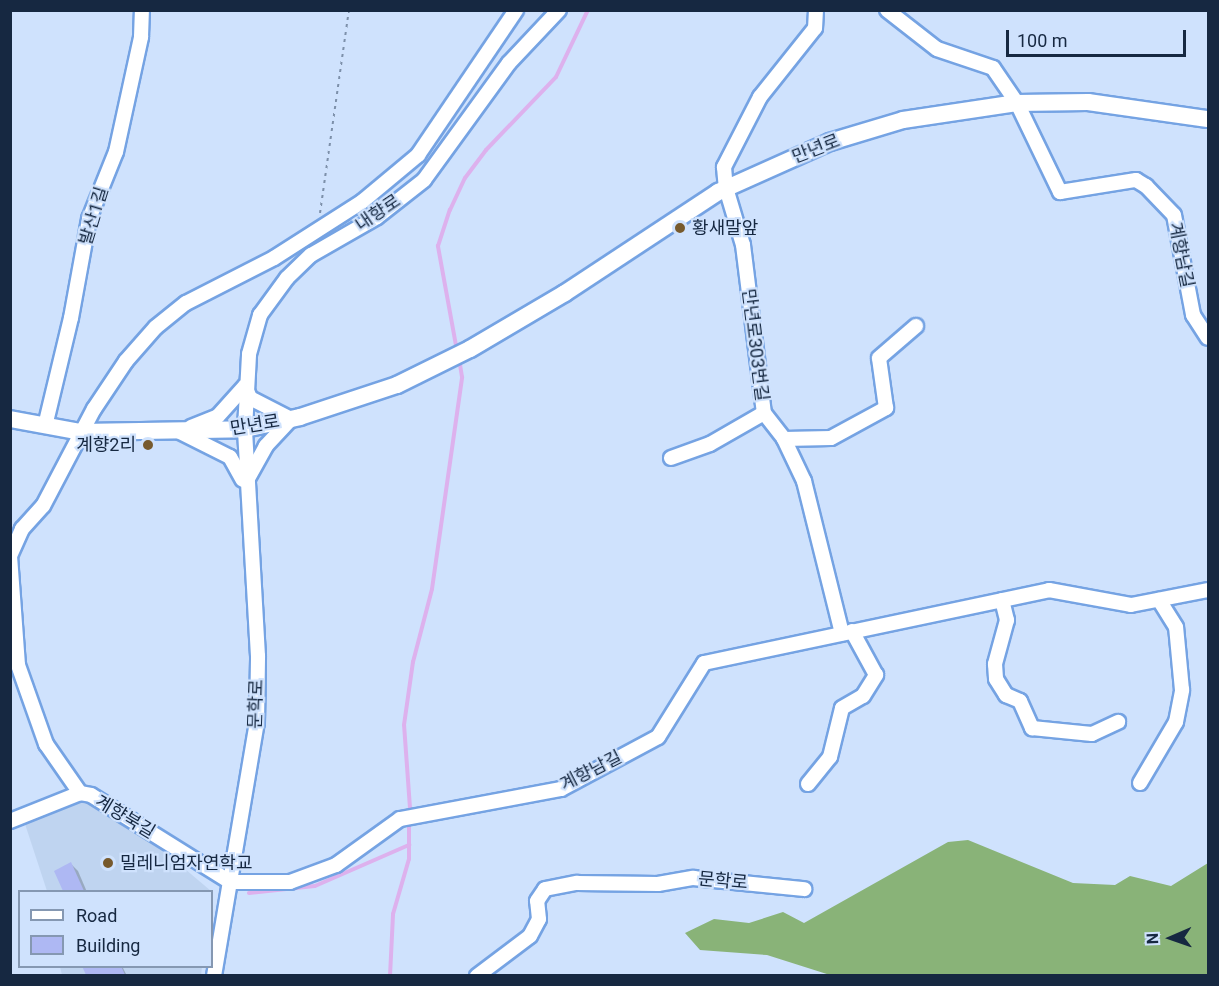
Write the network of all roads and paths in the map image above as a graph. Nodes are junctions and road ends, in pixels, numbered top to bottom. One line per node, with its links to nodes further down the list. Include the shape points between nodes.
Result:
1 (142, 10): 17 (street, 발산1길, via 141,37 116,152 89,219)
2 (349, 10): 10 (path)
3 (516, 10): 10 (street, via 418,155 363,201)
4 (559, 10): 13 (street, 내향로, via 509,63 424,180 377,217 311,255 287,278 260,315)
5 (816, 10): 9 (street, via 815,28 760,97 724,166)
6 (887, 10): 7 (street, via 938,49 993,68)
7 (1017, 103): 8 (main road, 만년로, via 1088,102); 9 (main road, 만년로, via 903,120 830,142); 12 (street, 계향남길, via 1060,192 1136,180 1174,215 1193,315)
8 (1209, 119)
9 (726, 188): 14 (street, 만년로303번길, via 743,244); 16 (main road, 만년로, via 566,293 470,349 397,385)
10 (318, 228): 20 (street, via 274,258 186,303 156,327 126,361)
11 (916, 326): 21 (street, via 879,358 886,408 831,438)
12 (1209, 338)
13 (245, 386): 16 (street, via 250,398); 18 (street, 내향로); 19 (street, via 218,416)
14 (764, 413): 21 (street, 만년로303번길); 22 (street, via 710,444)
15 (10, 419): 17 (main road, 만년로)
16 (291, 419): 18 (main road, 만년로); 23 (street, via 266,446)
17 (46, 422): 20 (main road, 만년로)
18 (245, 429): 19 (main road, 만년로); 23 (street, 문학로)
19 (178, 431): 20 (main road, 만년로); 23 (street, via 230,457)
20 (81, 432): 24 (street, via 43,506 22,529)
21 (784, 439): 28 (street, 만년로303번길, via 804,481)
22 (671, 458)
23 (245, 484): 34 (street, 문학로, via 255,599 257,723)
24 (11, 556): 32 (street, 계향북길, via 18,665 46,744)
25 (1209, 590): 27 (street, 계향남길)
26 (1002, 600): 27 (street, 계향남길, via 1048,590 1131,605); 28 (street, 계향남길); 29 (street, via 1007,620 995,664 996,679 1006,695 1020,701 1032,728 1092,734)
27 (1159, 600): 30 (street, via 1176,627 1182,690 1176,722)
28 (847, 632): 31 (street, via 876,675 863,696 842,708 830,758); 34 (street, 계향남길, via 704,663 658,737 561,789 400,819 336,865 290,882)
29 (1118, 722)
30 (1140, 783)
31 (808, 784)
32 (80, 793): 33 (street, 계향북길); 34 (street, 계향북길, via 91,795)
33 (10, 821)
34 (230, 882): 36 (street, 문학로)
35 (804, 889): 37 (street, 문학로, via 693,878 658,884 577,883 545,890 537,901 539,919 530,936)
36 (214, 975)
37 (477, 975)

